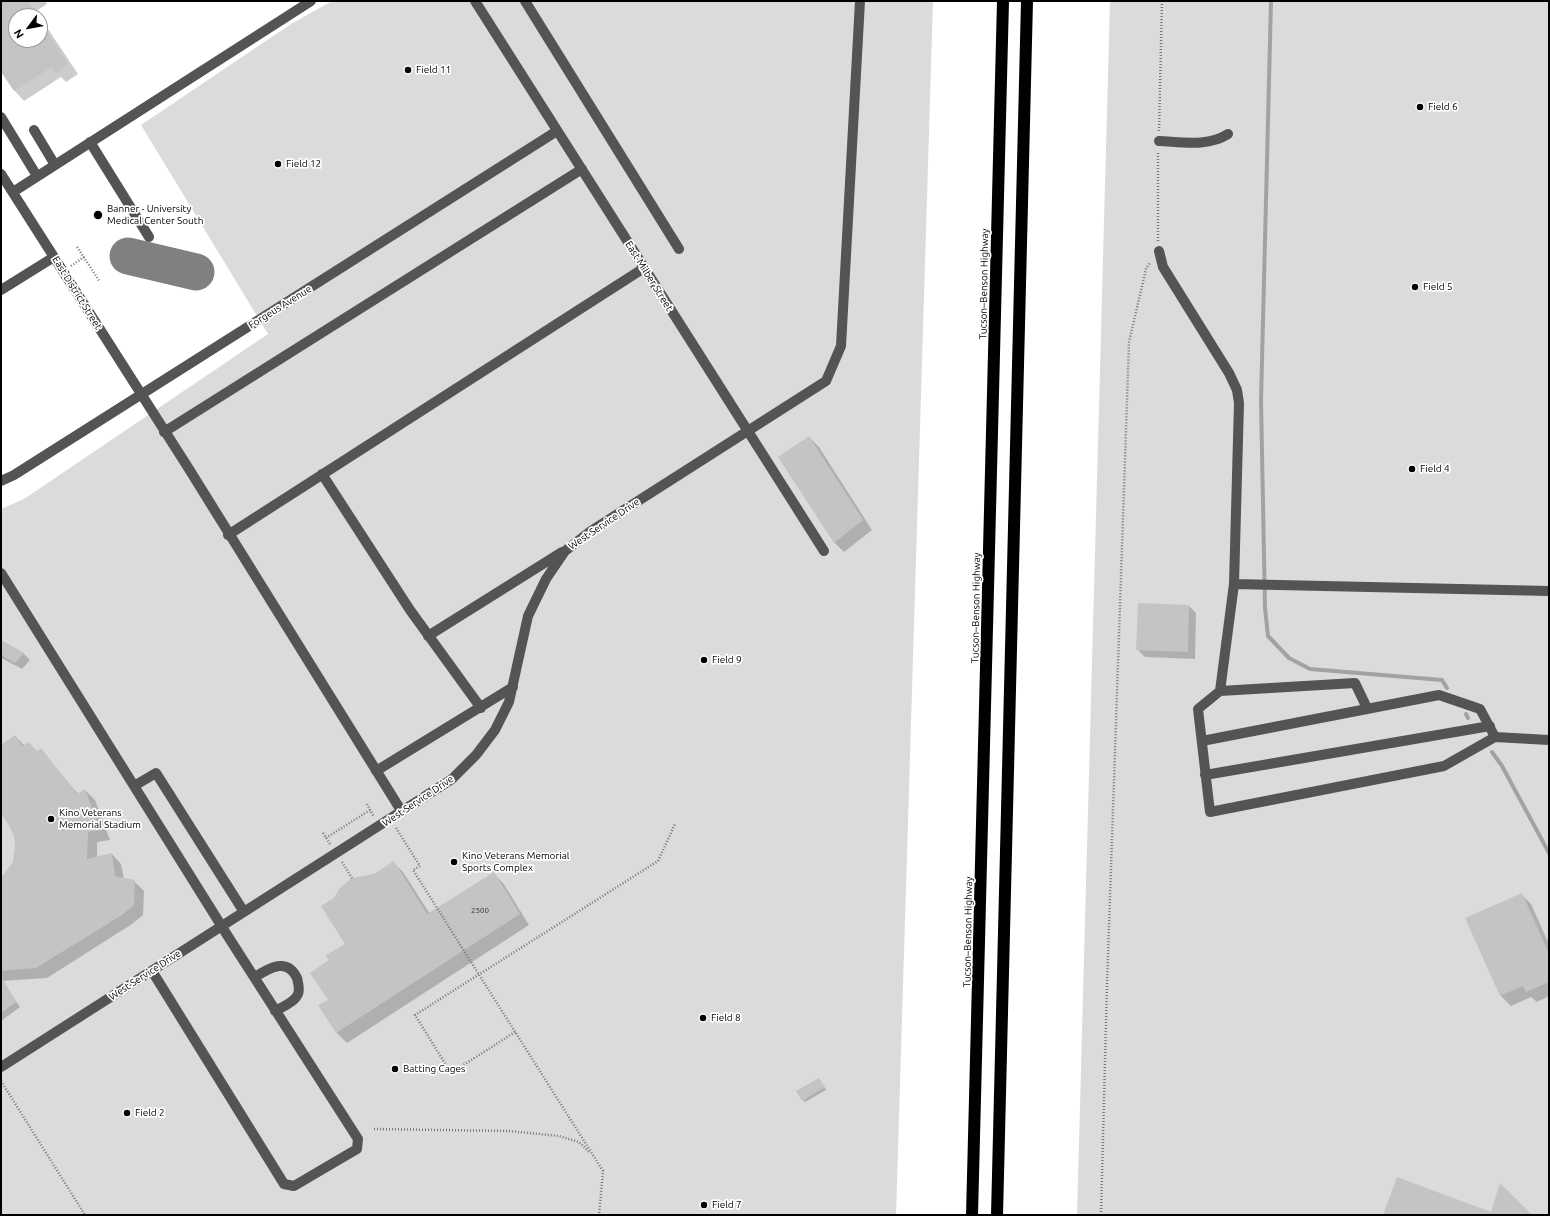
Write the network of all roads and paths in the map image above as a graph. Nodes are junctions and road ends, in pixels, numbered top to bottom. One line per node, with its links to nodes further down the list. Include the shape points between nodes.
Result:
1 (311, 1): 13 (street)
2 (475, 1): 10 (street, East Milber Street)
3 (525, 1): 21 (street)
4 (860, 1): 29 (street, West Service Drive, via 841,346 826,381)
5 (1003, 1): 74 (highway, Tucson–Benson Highway)
6 (1027, 1): 75 (highway)
7 (1162, 1): 12 (path)
8 (1, 117): 17 (street)
9 (34, 130): 14 (street)
10 (557, 131): 15 (street, East Milber Street); 27 (street, Forgeus Avenue)
11 (1228, 134): 12 (street, via 1220,140 1209,142)
12 (1159, 141): 22 (path)
13 (90, 142): 14 (street); 19 (street)
14 (55, 165): 17 (street)
15 (582, 169): 24 (street, East Milber Street); 28 (street)
16 (1, 174): 18 (street, East District Street)
17 (37, 176): 18 (street)
18 (13, 192): 23 (street, East District Street)
19 (149, 237)
20 (77, 247): 25 (path)
21 (679, 249)
22 (1159, 251): 36 (street, via 1163,267 1237,390 1239,403); 76 (path, via 1146,269 1129,342)
23 (54, 257): 26 (street); 27 (street, East District Street)
24 (644, 268): 29 (street, East Milber Street); 30 (street)
25 (100, 282)
26 (1, 290)
27 (141, 394): 28 (street, East District Street); 31 (street, Forgeus Avenue)
28 (164, 432): 32 (street, East District Street)
29 (747, 432): 33 (street, West Service Drive, via 591,531); 34 (street, East Milber Street)
30 (322, 474): 32 (street); 38 (street)
31 (1, 481)
32 (228, 535): 47 (street, East District Street)
33 (564, 551): 38 (street); 39 (street, West Service Drive, via 546,579 528,616)
34 (824, 551)
35 (1, 573): 49 (street)
36 (1234, 584): 37 (street); 40 (street)
37 (1549, 592)
38 (428, 636): 41 (street)
39 (513, 687): 41 (street); 52 (street, West Service Drive, via 509,702 495,730 476,755 452,779)
40 (1220, 691): 42 (street, via 1355,683); 46 (street, via 1198,710)
41 (481, 708): 47 (street)
42 (1367, 708): 43 (street, via 1439,695 1480,709); 46 (street)
43 (1490, 726): 44 (street); 48 (street)
44 (1495, 737): 45 (street); 48 (street, via 1444,766 1210,812)
45 (1549, 740)
46 (1202, 741): 48 (street)
47 (376, 771): 52 (street, East District Street)
48 (1205, 774)
49 (134, 786): 61 (street, via 156,773); 62 (street)
50 (367, 804): 51 (path)
51 (370, 810): 53 (path); 57 (path)
52 (402, 812): 61 (street, West Service Drive)
53 (376, 819)
54 (675, 824): 64 (path, via 658,861)
55 (396, 828): 64 (path, via 420,866 413,870)
56 (323, 833): 57 (path)
57 (326, 838): 58 (path)
58 (332, 848)
59 (342, 862): 60 (path)
60 (352, 878)
61 (244, 912): 62 (street, West Service Drive)
62 (222, 926): 63 (street, West Service Drive); 65 (street)
63 (152, 971): 66 (street, via 284,1184 294,1186 357,1149 358,1139); 68 (street, West Service Drive)
64 (479, 975): 67 (path); 67 (path, via 415,1015 451,1072)
65 (254, 977): 66 (street); 66 (street, via 270,967 281,965 289,968 295,975 299,983 298,994)
66 (275, 1011)
67 (515, 1032): 71 (path)
68 (1, 1066)
69 (1, 1081): 72 (path)
70 (374, 1128): 71 (path, via 509,1131 559,1136 579,1142)
71 (593, 1156): 73 (path, via 603,1171)
72 (85, 1215)
73 (599, 1215)
74 (972, 1215)
75 (997, 1215)
76 (1101, 1215)

